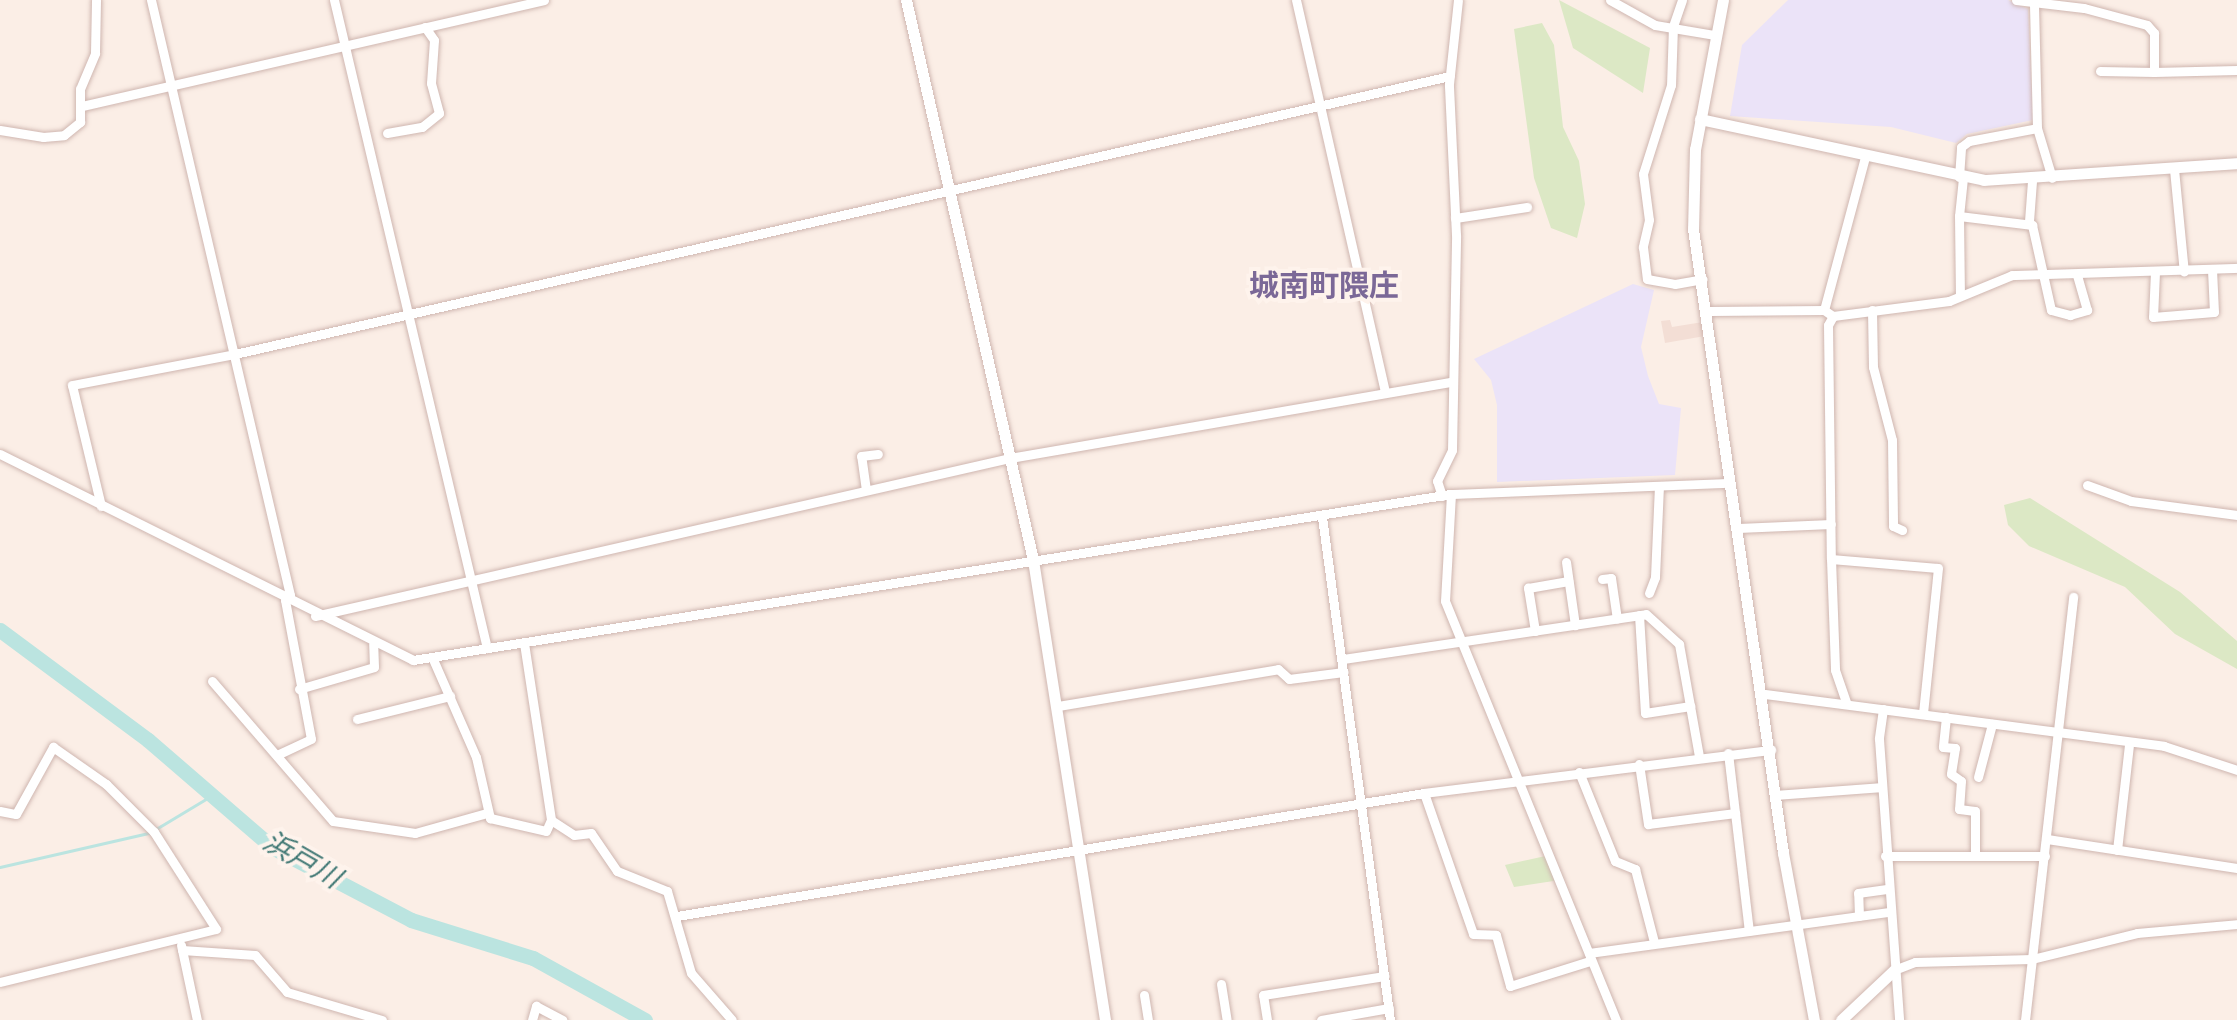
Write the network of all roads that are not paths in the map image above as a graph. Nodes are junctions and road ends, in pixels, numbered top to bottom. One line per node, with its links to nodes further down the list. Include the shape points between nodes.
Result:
1 (96, 0): 23 (street, via 95,52 80,89)
2 (151, 0): 21 (street)
3 (334, 0): 16 (street)
4 (544, 0): 14 (street)
5 (906, 0): 34 (street)
6 (1296, 0): 22 (street)
7 (1458, 0): 20 (street)
8 (1610, 0): 13 (street, via 1655,24)
9 (1682, 0): 13 (street)
10 (1723, 0): 15 (street)
11 (2016, 0): 12 (street)
12 (2034, 5): 19 (street, via 2084,8 2147,25 2154,34); 25 (street)
13 (1673, 26): 15 (street); 45 (street, via 1671,85 1644,174 1649,220 1642,246 1646,279)
14 (425, 27): 16 (street); 27 (street, via 434,40 431,82 439,114 422,127)
15 (1715, 35): 24 (street)
16 (345, 46): 21 (street); 48 (street)
17 (2100, 70): 19 (street)
18 (2237, 70): 19 (street)
19 (2154, 72)
20 (1450, 76): 22 (street); 37 (street)
21 (170, 86): 23 (street); 51 (street)
22 (1320, 105): 34 (street); 53 (street)
23 (82, 106): 26 (street, via 80,122 64,135)
24 (1700, 119): 28 (street); 45 (street, via 1691,203)
25 (2036, 128): 31 (street, via 1969,141 1962,147); 32 (street)
26 (0, 130)
27 (387, 133)
28 (1865, 157): 31 (street); 50 (street)
29 (2237, 163): 30 (street)
30 (2174, 169): 32 (street); 42 (street)
31 (1960, 178): 33 (street); 36 (street)
32 (2052, 180): 33 (street)
33 (2032, 181): 38 (street)
34 (948, 188): 48 (street); 56 (street)
35 (1527, 207): 37 (street)
36 (1959, 216): 38 (street, via 1987,224); 46 (street)
37 (1455, 218): 52 (street)
38 (2029, 220): 44 (street)
39 (2237, 268): 40 (street)
40 (2212, 270): 41 (street, via 2214,312 2153,317); 42 (street)
41 (2155, 272): 42 (street); 43 (street)
42 (2184, 272)
43 (2076, 274): 44 (street); 44 (street, via 2087,310 2070,315 2051,310)
44 (2042, 275): 46 (street, via 2000,277)
45 (1702, 279): 49 (street)
46 (1960, 295): 47 (street)
47 (1872, 310): 50 (street); 67 (street, via 1873,367 1892,440 1893,526)
48 (408, 311): 51 (street); 71 (street)
49 (1709, 311): 50 (street); 57 (street)
50 (1828, 313): 65 (street)
51 (236, 354): 62 (street, via 72,386); 76 (street, via 290,595)
52 (1451, 382): 53 (street); 61 (street, via 1452,450 1437,481)
53 (1385, 392): 56 (street)
54 (0, 454): 62 (street)
55 (878, 454): 60 (street, via 860,456)
56 (1010, 458): 60 (street); 69 (street)
57 (1730, 484): 58 (street); 66 (street)
58 (1660, 486): 61 (street); 74 (street, via 1655,577)
59 (2087, 486): 63 (street, via 2131,500)
60 (866, 490): 71 (street)
61 (1446, 495): 64 (street); 83 (street, via 1442,587)
62 (101, 506): 76 (street)
63 (2237, 515)
64 (1322, 517): 69 (street); 87 (street)
65 (1831, 524): 66 (street); 68 (street)
66 (1738, 528): 91 (street)
67 (1902, 530)
68 (1831, 559): 93 (street, via 1835,670); 97 (street, via 1938,568)
69 (1033, 560): 82 (street); 94 (street)
70 (1566, 562): 73 (street)
71 (470, 578): 77 (street); 85 (street)
72 (1602, 579): 79 (street, via 1610,578)
73 (1568, 581): 80 (street); 81 (street, via 1528,588)
74 (1648, 592)
75 (2073, 597): 101 (street)
76 (285, 600): 77 (street); 90 (street)
77 (316, 616): 84 (street)
78 (1639, 616): 79 (street); 95 (street, via 1666,626 1679,644); 95 (street, via 1646,713)
79 (1617, 619): 80 (street)
80 (1575, 625): 81 (street)
81 (1535, 631): 83 (street)
82 (524, 642): 85 (street); 119 (street)
83 (1462, 642): 87 (street); 111 (street)
84 (372, 644): 86 (street, via 413,660); 90 (street, via 374,667)
85 (487, 648): 86 (street)
86 (432, 657): 92 (street)
87 (1342, 659): 88 (street)
88 (1344, 672): 94 (street, via 1289,679 1278,669); 115 (street)
89 (212, 681): 105 (street)
90 (299, 689): 105 (street, via 311,739)
91 (1764, 694): 93 (street); 103 (street)
92 (450, 696): 99 (street); 117 (street, via 478,766)
93 (1847, 704): 96 (street)
94 (1058, 706): 121 (street)
95 (1690, 706): 106 (street)
96 (1883, 709): 97 (street); 112 (street)
97 (1923, 713): 98 (street)
98 (1946, 716): 100 (street); 123 (street, via 1943,747 1955,748 1959,809 1975,811)
99 (356, 718)
100 (1992, 724): 101 (street); 110 (street)
101 (2059, 736): 102 (street); 120 (street)
102 (2129, 744): 108 (street, via 2195,752); 122 (street)
103 (1771, 750): 104 (street); 114 (street)
104 (1728, 753): 106 (street); 118 (street)
105 (276, 755): 117 (street, via 333,820 415,833)
106 (1699, 756): 107 (street)
107 (1638, 764): 109 (street); 118 (street, via 1648,824)
108 (2237, 770)
109 (1578, 772): 111 (street); 135 (street, via 1614,861 1635,869)
110 (1978, 778)
111 (1521, 779): 113 (street); 137 (street)
112 (1882, 787): 114 (street); 124 (street)
113 (1424, 792): 115 (street); 137 (street, via 1472,934 1496,935 1510,986)
114 (1776, 794): 131 (street)
115 (1362, 805): 121 (street); 140 (street)
116 (0, 811): 134 (street, via 16,814 52,747 106,784 154,832 214,925)
117 (487, 813): 119 (street, via 546,830)
118 (1735, 813): 133 (street)
119 (551, 820): 129 (street, via 574,835 591,832 618,871 667,890)
120 (2046, 839): 122 (street); 125 (street)
121 (1078, 850): 129 (street); 150 (street)
122 (2117, 850): 126 (street)
123 (1975, 852): 124 (street); 125 (street)
124 (1885, 856): 127 (street)
125 (2044, 856): 138 (street)
126 (2237, 868)
127 (1887, 888): 128 (street); 130 (street, via 1858,893)
128 (1889, 912): 130 (street); 139 (street)
129 (676, 916): 149 (street, via 698,987)
130 (1858, 916): 131 (street)
131 (1795, 924): 133 (street); 157 (street)
132 (2237, 924): 138 (street, via 2138,933)
133 (1749, 931): 135 (street)
134 (180, 938): 136 (street); 141 (street)
135 (1654, 942): 137 (street)
136 (182, 950): 145 (street); 146 (street, via 255,955 287,992)
137 (1590, 957): 156 (street)
138 (2032, 960): 139 (street, via 1915,962); 160 (street)
139 (1894, 970): 158 (street); 159 (street)
140 (1385, 976): 144 (street); 153 (street, via 1263,994)
141 (0, 982)
142 (1222, 984): 152 (street)
143 (1144, 995): 151 (street)
144 (1389, 1008): 154 (street); 155 (street)
145 (197, 1020)
146 (382, 1020)
147 (532, 1020): 148 (street, via 536,1006)
148 (562, 1020)
149 (732, 1020)
150 (1105, 1020)
151 (1148, 1020)
152 (1227, 1020)
153 (1267, 1020)
154 (1320, 1020)
155 (1390, 1020)
156 (1616, 1020)
157 (1814, 1020)
158 (1841, 1020)
159 (1899, 1020)
160 (2025, 1020)

